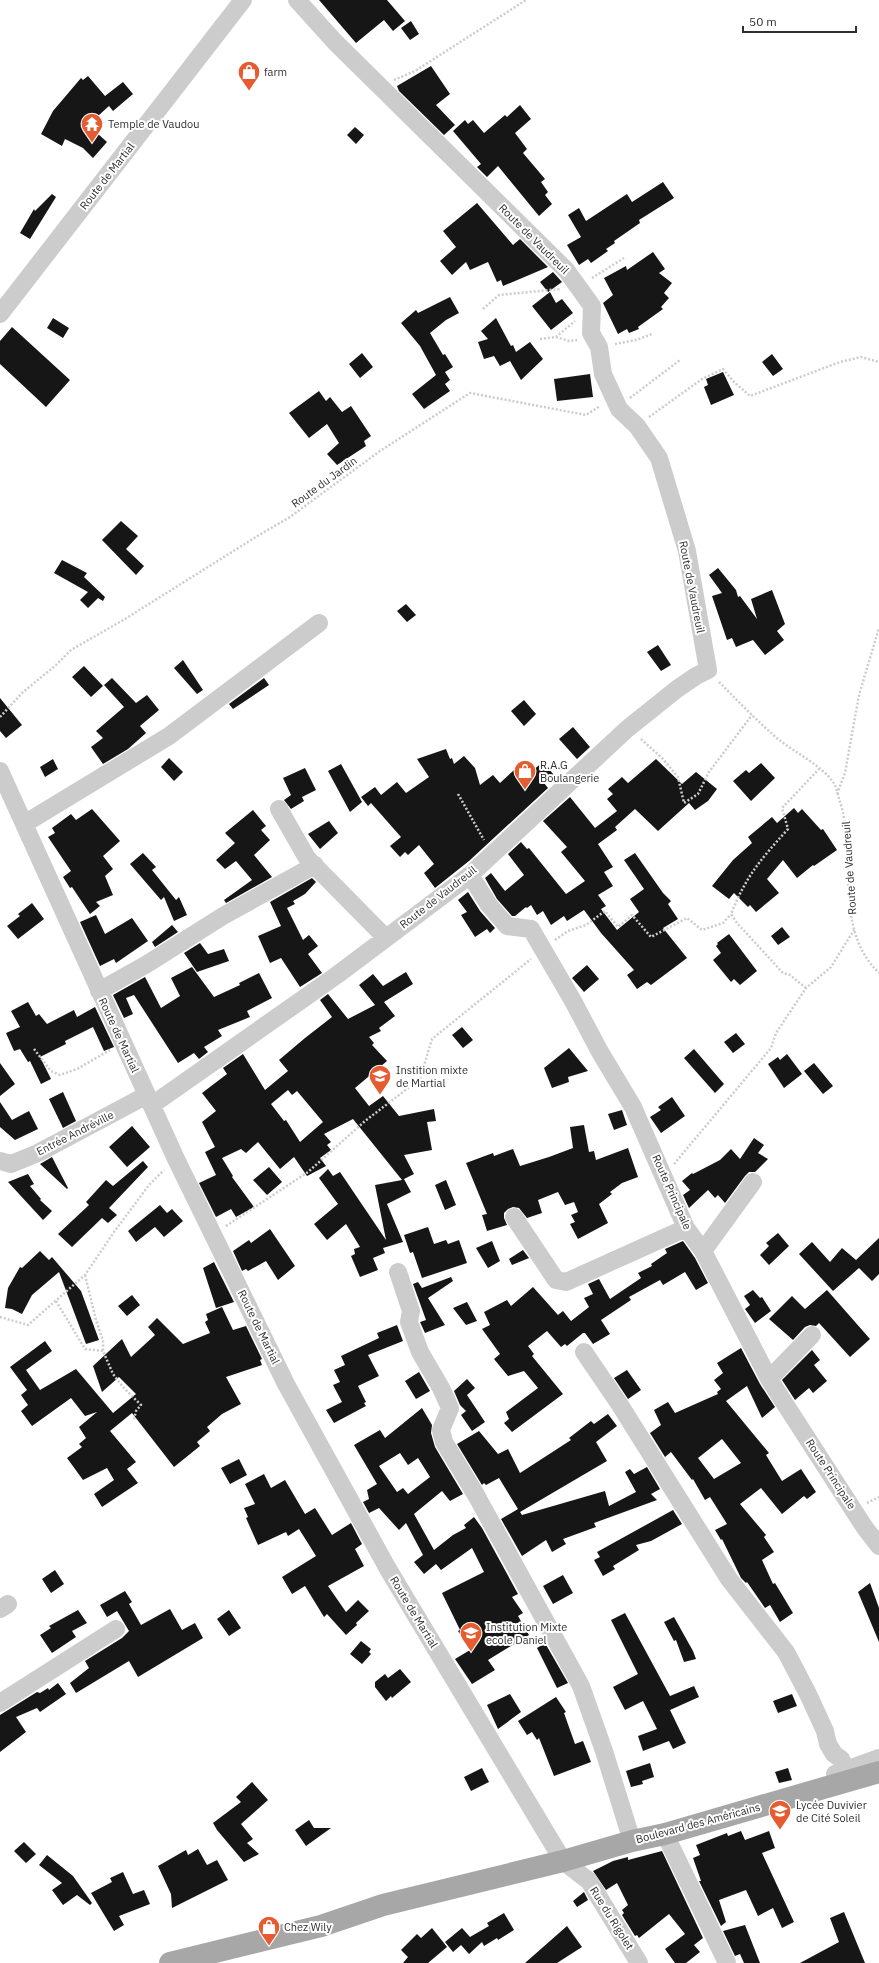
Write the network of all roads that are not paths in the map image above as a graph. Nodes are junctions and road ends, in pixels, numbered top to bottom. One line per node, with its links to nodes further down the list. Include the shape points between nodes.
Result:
1 (243, 0): 3 (street, Route de Martial)
2 (297, 0): 9 (street, Route de Vaudreuil, via 326,33 566,270 592,306 591,333 599,347 603,374 618,409 637,426 659,458 687,551 708,670 678,689 627,729)
3 (0, 314)
4 (318, 623): 7 (street, via 169,736)
5 (0, 771): 7 (street, Route de Martial)
6 (278, 809): 8 (street, via 307,858)
7 (24, 824): 11 (street, Route de Martial)
8 (314, 865): 10 (street); 11 (street, via 223,916)
9 (470, 874): 10 (street, Route de Vaudreuil); 16 (street, Route Principale, via 489,905 507,926 531,929 633,1107)
10 (386, 938): 12 (street, Route de Vaudreuil, via 337,975)
11 (99, 991): 12 (street, Route de Martial)
12 (150, 1100): 13 (street, Entrée Andréville, via 11,1164); 31 (street, Route de Martial, via 176,1159 286,1384 388,1569)
13 (0, 1161)
14 (753, 1182): 17 (street)
15 (514, 1217): 16 (street, via 556,1280 566,1282)
16 (686, 1228): 17 (street, Route Principale)
17 (703, 1251): 21 (street, Route Principale)
18 (398, 1272): 30 (street, via 411,1311 408,1322 420,1352 450,1408 441,1430 444,1442 581,1686)
19 (812, 1335): 21 (street)
20 (584, 1352): 26 (street, via 729,1579 786,1652 808,1694 828,1744 834,1754 841,1759)
21 (769, 1379): 22 (street, Route Principale)
22 (879, 1546)
23 (116, 1629): 24 (street)
24 (0, 1703)
25 (879, 1758): 26 (street)
26 (846, 1770): 28 (street, via 820,1782)
27 (879, 1772): 28 (main road, Boulevard des Américains)
28 (814, 1792): 29 (main road, Boulevard des Américains)
29 (665, 1834): 30 (main road, Boulevard des Américains); 34 (street)
30 (632, 1841): 31 (main road, Boulevard des Américains)
31 (563, 1861): 32 (main road, Boulevard des Américains, via 382,1905 321,1926); 33 (street, Rue du Rigolet, via 589,1881)
32 (170, 1963)
33 (639, 1963)
34 (727, 1963)

